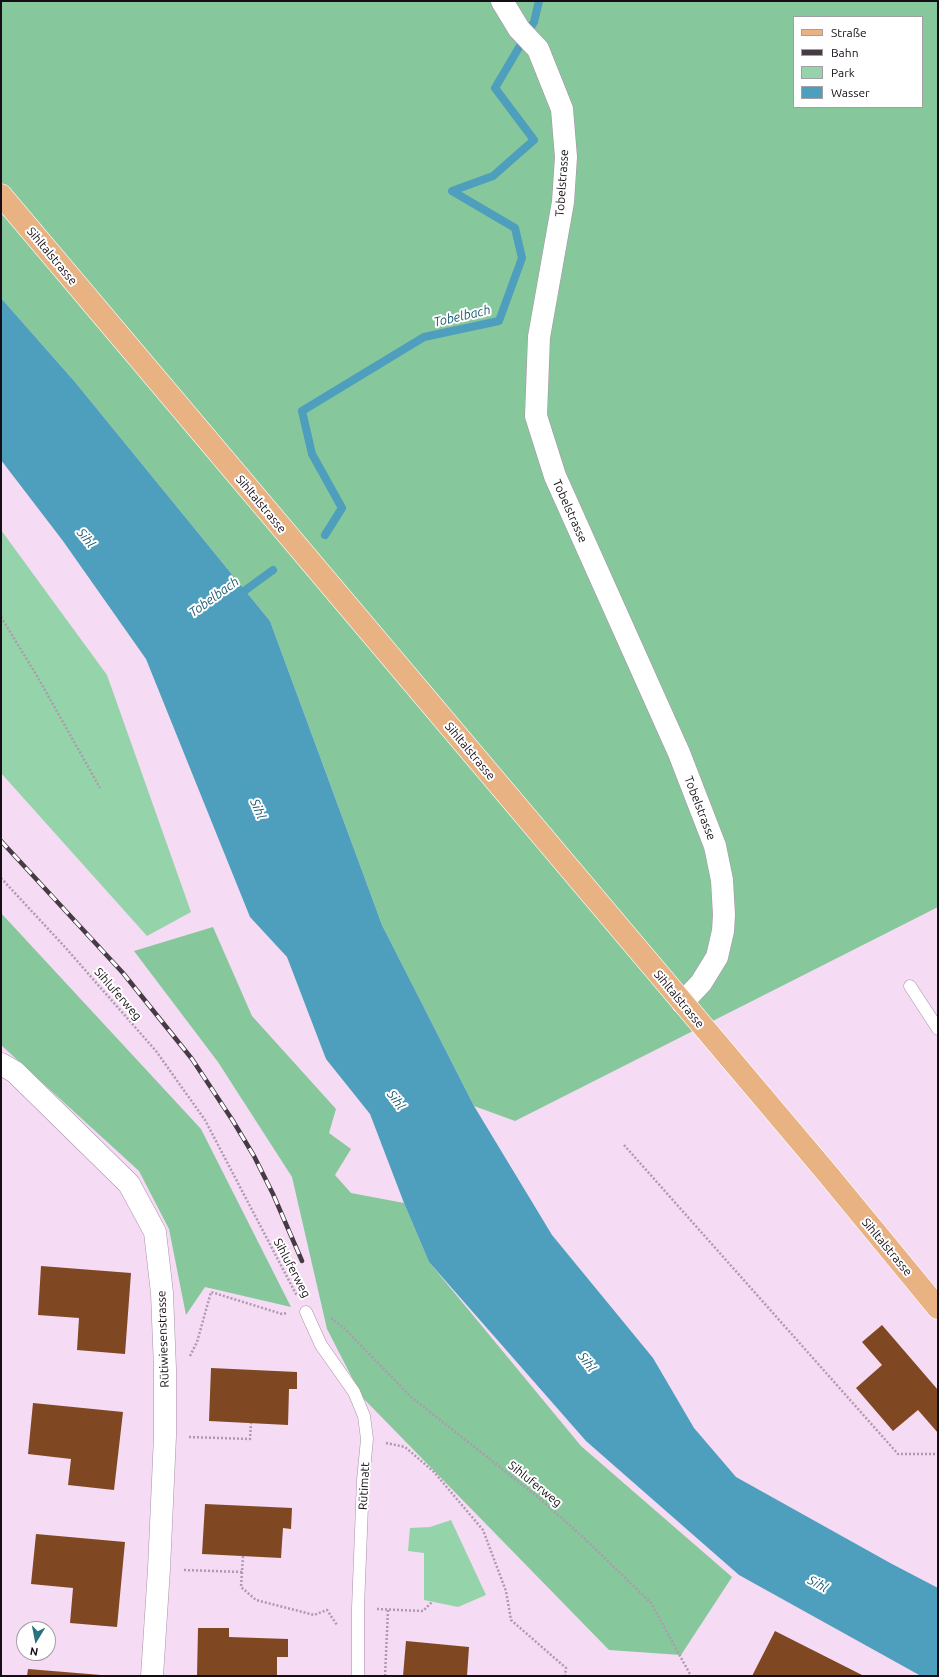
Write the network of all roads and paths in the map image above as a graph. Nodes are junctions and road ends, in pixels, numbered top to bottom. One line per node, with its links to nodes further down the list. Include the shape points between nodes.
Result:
1 (502, 1): 7 (street, Tobelstrasse, via 524,34 538,49 562,109 566,157 563,202 539,337 536,416 555,476 679,753 715,846 722,880 723,932 717,956 701,983)
2 (1, 195): 7 (main road, Sihltalstrasse)
3 (1, 617): 4 (path, via 38,676)
4 (100, 788)
5 (1, 878): 12 (path, Sihluferweg, via 156,1051 206,1120)
6 (910, 986): 8 (lane)
7 (682, 1003): 11 (main road, Sihltalstrasse)
8 (938, 1029)
9 (1, 1064): 25 (street, Rütiwiesenstrasse, via 15,1072 129,1184 155,1232 162,1293 165,1436 160,1568)
10 (624, 1145): 17 (path, via 898,1454)
11 (938, 1308)
12 (306, 1312): 13 (path, via 282,1314 211,1292 197,1342); 16 (lane, Rütimatt, via 322,1345 354,1392 364,1416); 29 (path, Sihluferweg, via 325,1314 344,1328 411,1397 539,1498 584,1538 651,1604)
13 (188, 1362)
14 (250, 1423): 15 (path, via 250,1439)
15 (185, 1437)
16 (367, 1439): 22 (lane, Rütimatt); 28 (path, via 405,1447 434,1472 483,1530 506,1591 510,1620 566,1668)
17 (938, 1454)
18 (243, 1556): 20 (path)
19 (180, 1569): 20 (path)
20 (242, 1572): 24 (path, via 241,1587 256,1600 314,1615 327,1610 347,1639)
21 (432, 1602): 23 (path, via 423,1611)
22 (358, 1608): 23 (path); 24 (lane, Rütimatt)
23 (388, 1610): 27 (path)
24 (358, 1641): 26 (lane, Rütimatt)
25 (152, 1676)
26 (358, 1676)
27 (385, 1676)
28 (565, 1676)
29 (691, 1676)

